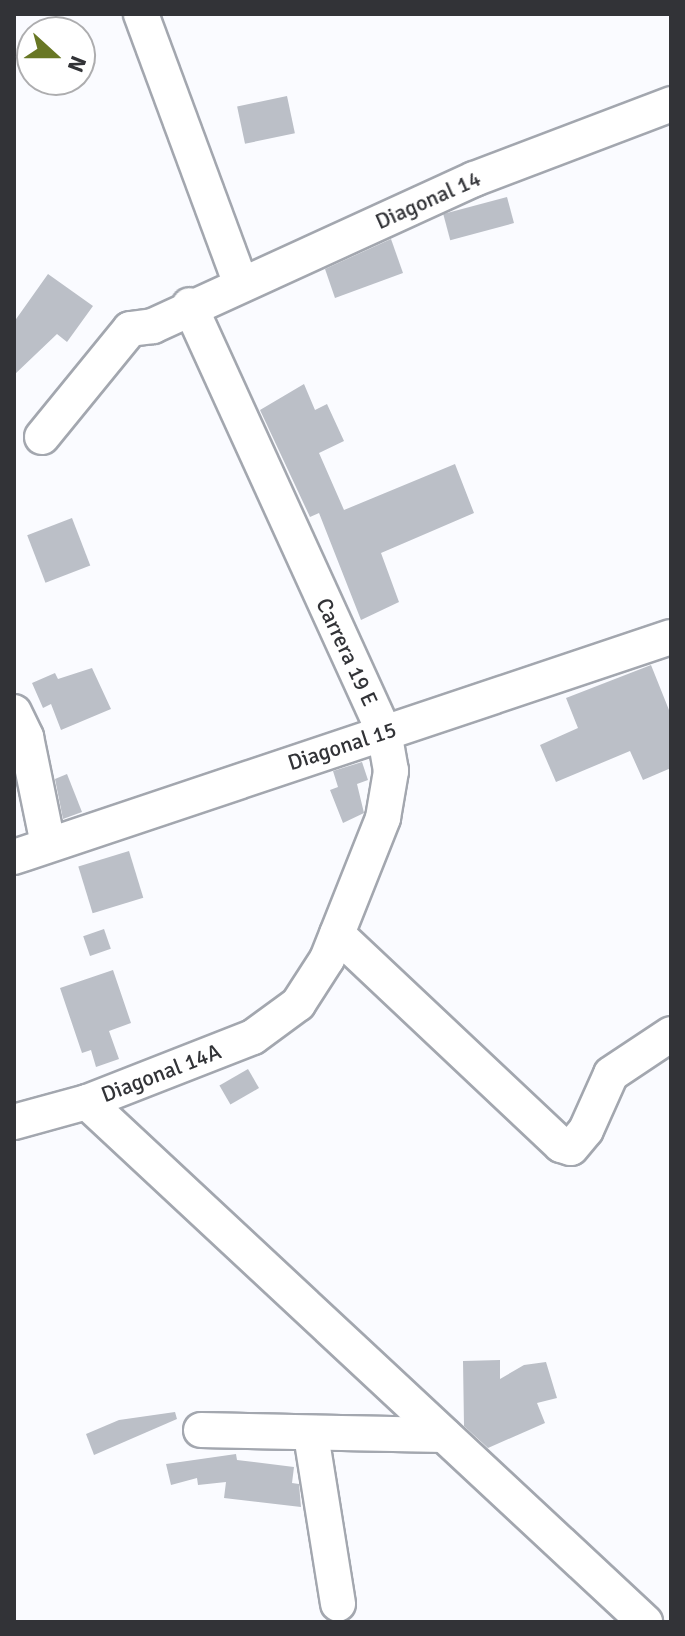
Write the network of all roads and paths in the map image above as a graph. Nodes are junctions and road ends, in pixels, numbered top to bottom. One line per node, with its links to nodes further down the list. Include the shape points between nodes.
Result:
1 (141, 14): 3 (street)
2 (671, 104): 3 (street, Diagonal 14, via 474,179)
3 (241, 284): 4 (street, Diagonal 14)
4 (189, 305): 5 (street, Diagonal 14, via 153,326 130,329); 8 (street, Carrera 19 E)
5 (42, 437)
6 (671, 637): 8 (street, Diagonal 15)
7 (14, 712): 9 (street, via 26,737)
8 (384, 732): 9 (street, Diagonal 15); 11 (street, Carrera 19 E, via 391,771 383,818)
9 (48, 844): 10 (street, Diagonal 15)
10 (14, 857)
11 (337, 934): 12 (street, Carrera 19 E); 13 (street, via 561,1145 571,1148 586,1130 611,1074)
12 (298, 1004): 14 (street, Diagonal 14A, via 253,1037)
13 (671, 1034)
14 (87, 1102): 15 (street, Diagonal 14A); 18 (street)
15 (14, 1122)
16 (201, 1430): 17 (street)
17 (311, 1435): 18 (street); 19 (street)
18 (444, 1435): 20 (street)
19 (338, 1604)
20 (645, 1622)

